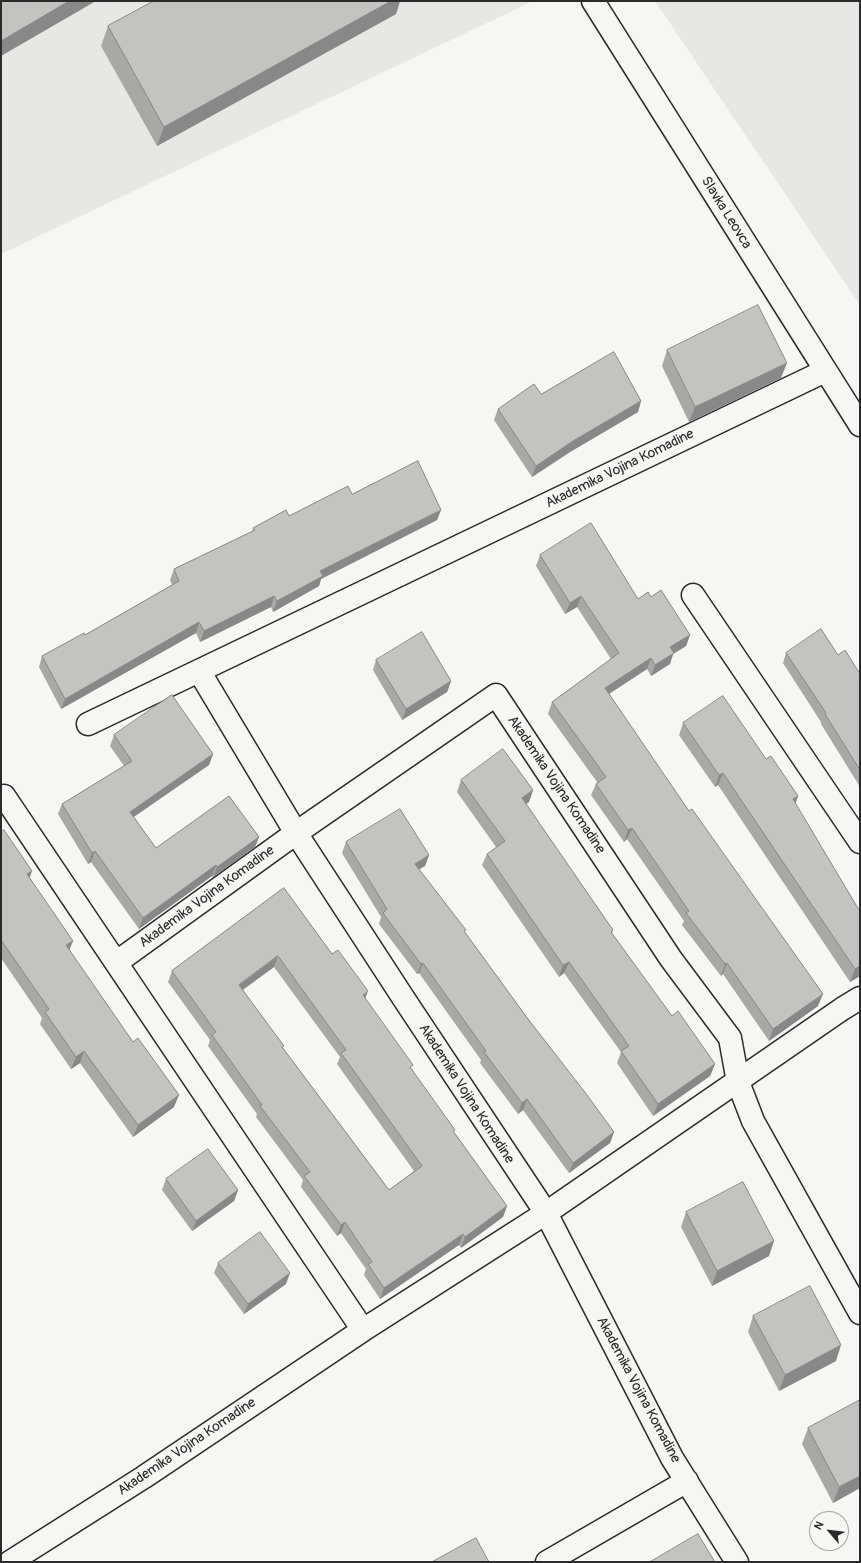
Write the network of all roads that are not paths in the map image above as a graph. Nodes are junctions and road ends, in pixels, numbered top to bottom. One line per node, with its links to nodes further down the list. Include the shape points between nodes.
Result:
1 (593, 1): 2 (street, Slavka Leovca)
2 (825, 371): 3 (street, Slavka Leovca); 5 (street, Akademika Vojina Komadine)
3 (860, 425)
4 (693, 595): 9 (street)
5 (199, 670): 6 (street, Akademika Vojina Komadine); 8 (street, Akademika Vojina Komadine)
6 (88, 724)
7 (4, 796): 10 (street)
8 (296, 833): 10 (street, Akademika Vojina Komadine); 12 (street, Akademika Vojina Komadine, via 496,695 671,959 730,1038); 13 (street, Akademika Vojina Komadine)
9 (860, 842)
10 (117, 962): 15 (street)
11 (860, 998): 12 (street, Akademika Vojina Komadine)
12 (738, 1082): 13 (street, Akademika Vojina Komadine); 14 (street, Akademika Vojina Komadine, via 753,1121)
13 (546, 1213): 15 (street, Akademika Vojina Komadine); 16 (street, Akademika Vojina Komadine, via 672,1458)
14 (860, 1313)
15 (363, 1330): 17 (street, Akademika Vojina Komadine, via 144,1477)
16 (687, 1481): 18 (street); 19 (street, Akademika Vojina Komadine)
17 (10, 1562)
18 (547, 1562)
19 (737, 1562)

